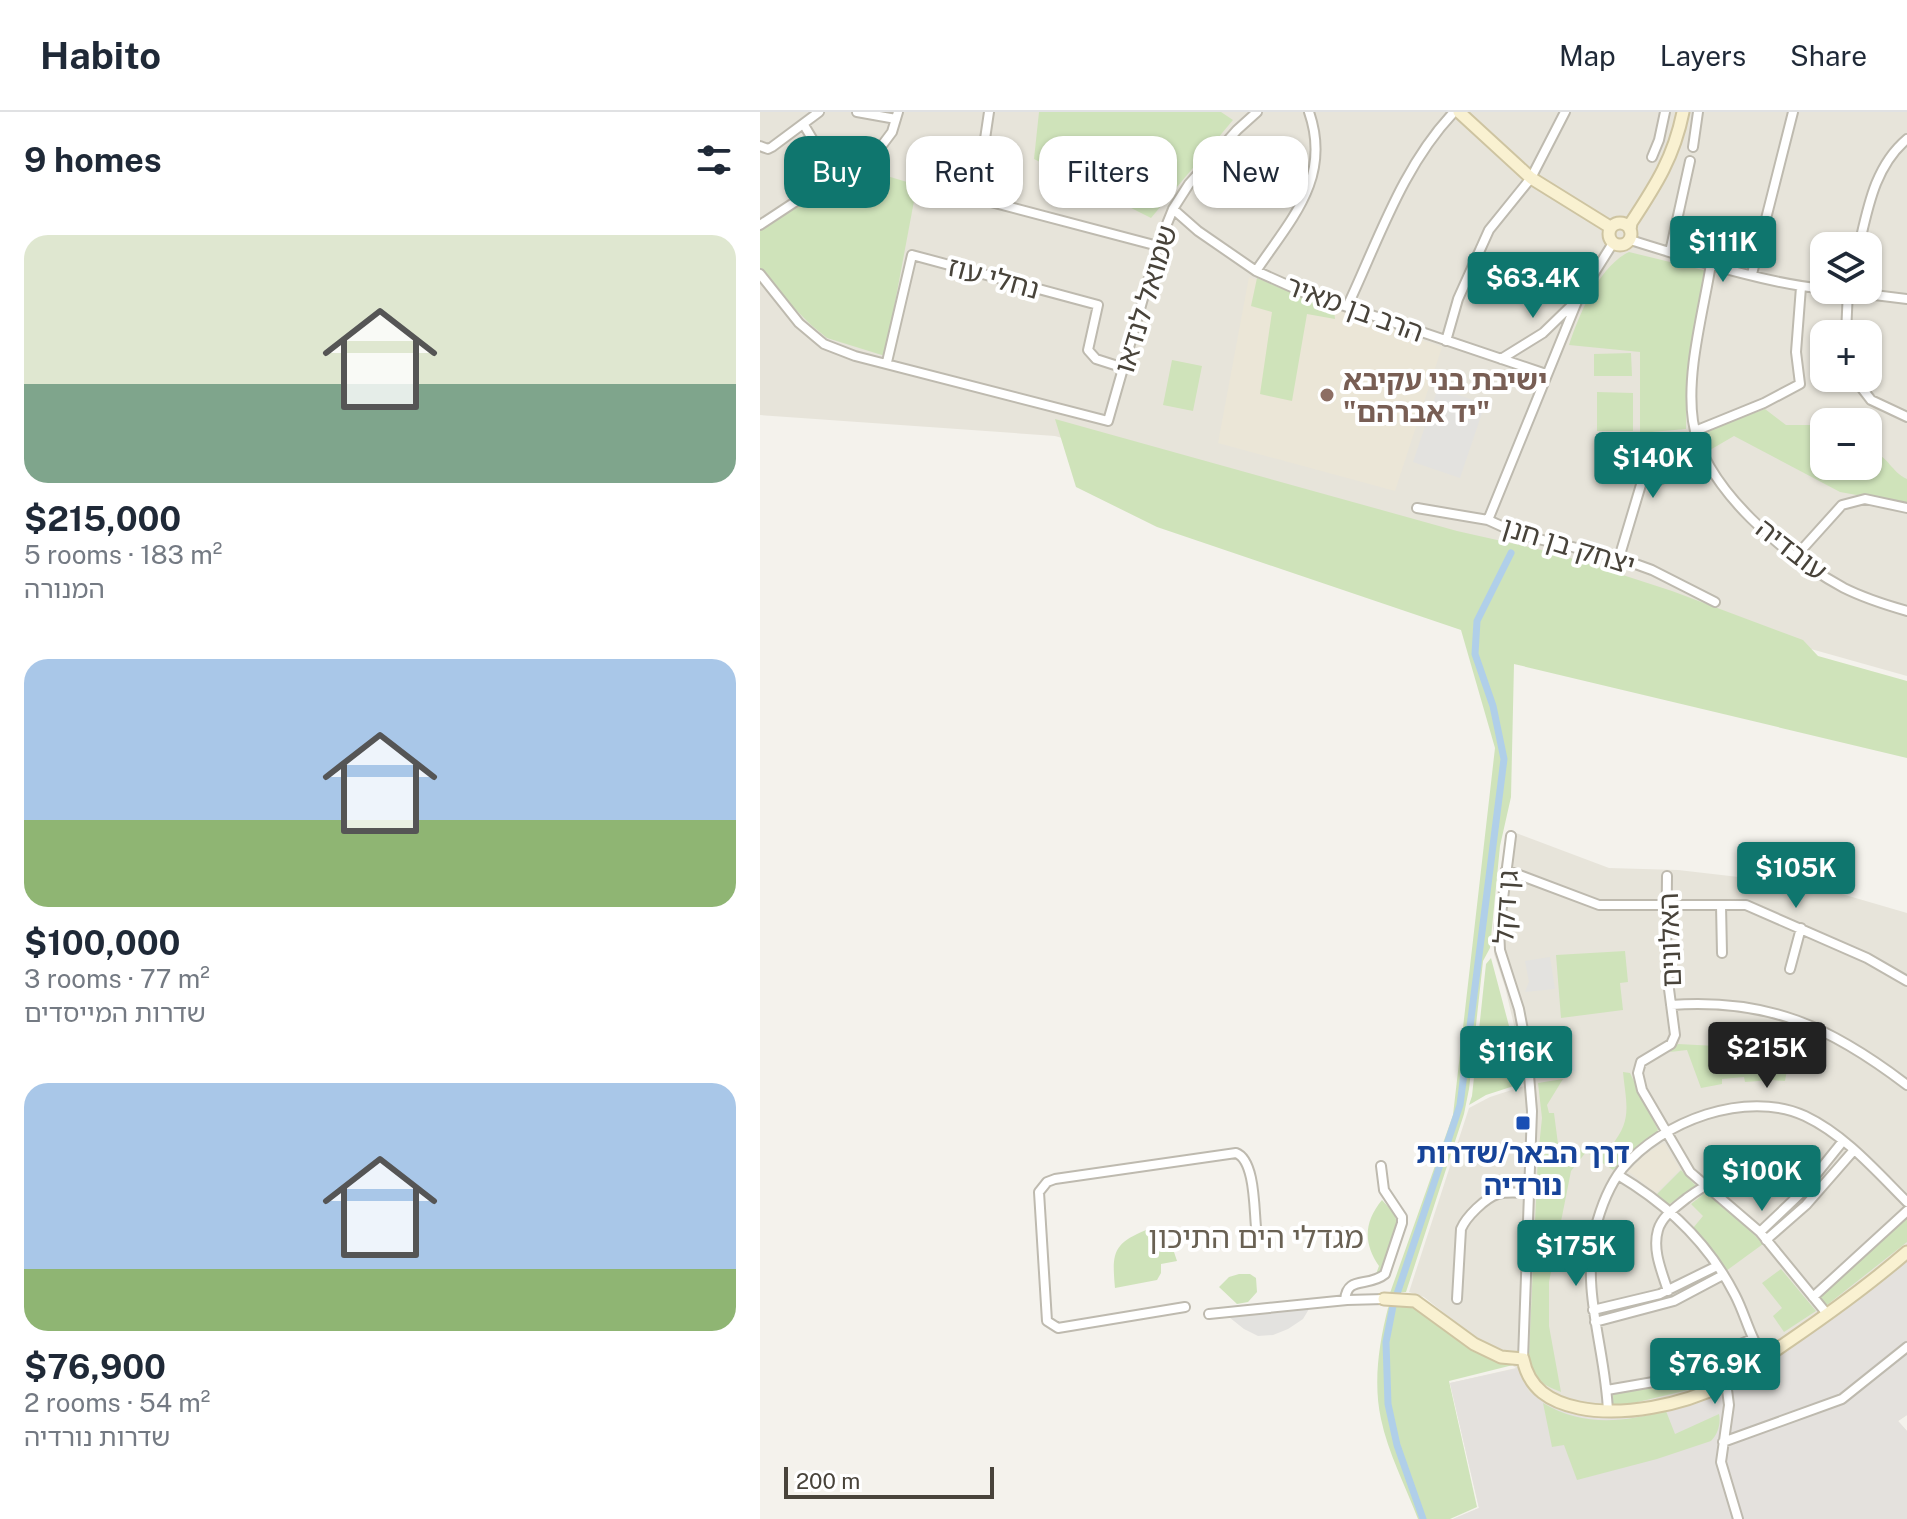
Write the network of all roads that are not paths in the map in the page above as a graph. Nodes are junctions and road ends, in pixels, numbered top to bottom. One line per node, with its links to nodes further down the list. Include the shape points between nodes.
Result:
1 (819, 112): 14 (street)
2 (857, 112): 13 (street)
3 (989, 112): 29 (street, via 978,186 987,201)
4 (1257, 112): 24 (street, שמואל לנדאו, via 1189,184)
5 (1309, 112): 32 (street, via 1317,161 1309,186)
6 (1456, 112): 22 (street); 40 (street, via 1425,145 1403,181)
7 (1565, 112): 22 (street)
8 (1665, 112): 20 (street)
9 (1676, 112): 26 (street, via 1670,142)
10 (1683, 112): 26 (street, via 1677,143 1653,190)
11 (1698, 112): 19 (street)
12 (1793, 112): 33 (street)
13 (897, 116): 16 (street)
14 (804, 125): 15 (street); 18 (street, via 768,149)
15 (811, 136)
16 (889, 136)
17 (1907, 139): 27 (street, via 1895,149 1873,187)
18 (760, 146)
19 (1693, 147)
20 (1652, 157)
21 (1690, 161): 30 (street)
22 (1531, 178): 26 (street); 41 (street, via 1489,230 1466,278)
23 (787, 208): 25 (street)
24 (1173, 209): 29 (street, שמואל לנדאו); 32 (street, הרב בן מאיר)
25 (760, 225)
26 (1622, 230): 28 (street, via 1620,246); 28 (street, via 1608,236); 30 (street)
27 (1862, 232)
28 (1613, 243): 38 (street)
29 (1158, 246): 44 (street, שמואל לנדאו)
30 (1670, 252): 31 (street)
31 (1711, 264): 33 (street); 48 (street, עובדיה, via 1693,374)
32 (1256, 271): 40 (street, הרב בן מאיר)
33 (1752, 274): 35 (street)
34 (761, 276): 43 (street, via 799,323 824,344)
35 (1801, 287): 36 (street); 48 (street, via 1800,384)
36 (1810, 288)
37 (1882, 296): 39 (street)
38 (1578, 299): 42 (street, via 1543,333); 45 (street)
39 (1907, 299)
40 (1347, 307): 41 (street, הרב בן מאיר)
41 (1446, 341): 42 (street, הרב בן מאיר)
42 (1501, 359): 45 (street, הרב בן מאיר)
43 (887, 362): 44 (street, שמואל לנדאו, via 1108,421); 44 (street, נחלי עוז, via 912,255 1098,305 1088,350 1096,359)
44 (1124, 368)
45 (1546, 374): 52 (street)
46 (1865, 392): 47 (street)
47 (1907, 417)
48 (1695, 431): 49 (street, עובדיה)
49 (1705, 460): 53 (street, עובדיה, via 1759,526); 54 (street, via 1659,480 1643,478)
50 (1417, 508): 52 (street, יצחק בן חנן)
51 (1907, 508): 53 (street, via 1865,499 1842,505)
52 (1488, 520): 54 (street, יצחק בן חנן, via 1521,535)
53 (1796, 556): 56 (street, עובדיה, via 1847,589)
54 (1619, 558): 55 (street, יצחק בן חנן)
55 (1715, 602)
56 (1907, 611)
57 (1511, 836): 58 (street, גן דקל)
58 (1506, 870): 60 (street, via 1599,905); 76 (street, גן דקל, via 1500,950 1529,1063)
59 (1667, 876): 60 (street, האלונים)
60 (1666, 904): 61 (street); 66 (street, האלונים)
61 (1721, 905): 62 (street, via 1746,905); 63 (street)
62 (1801, 928): 64 (street); 65 (street)
63 (1722, 953)
64 (1790, 969)
65 (1907, 981)
66 (1671, 1005): 67 (street, האלונים, via 1726,1004 1781,1015 1842,1039); 68 (street, האלונים, via 1673,1041 1639,1067 1642,1090)
67 (1907, 1085)
68 (1666, 1134): 69 (street, via 1715,1111 1769,1106 1803,1115); 72 (street); 74 (street)
69 (1843, 1141): 70 (street); 75 (street)
70 (1854, 1150): 77 (street); 82 (street, via 1806,1205)
71 (1381, 1166): 90 (street, via 1384,1190 1402,1223 1385,1274 1349,1285)
72 (1620, 1173): 73 (street); 79 (street); 92 (street, via 1595,1231)
73 (1635, 1180)
74 (1705, 1186): 75 (street, via 1745,1173 1771,1177); 79 (street); 81 (street)
75 (1802, 1192): 81 (street)
76 (1530, 1193): 89 (street, via 1494,1195 1464,1222); 99 (street, גן דקל)
77 (1907, 1202)
78 (1907, 1211): 87 (street)
79 (1670, 1212): 84 (street); 86 (street, via 1656,1244)
80 (1256, 1227): 91 (street, via 1249,1166 1236,1153 1055,1179 1042,1186 1047,1321 1052,1326)
81 (1760, 1232): 82 (street)
82 (1766, 1240): 87 (street)
83 (1906, 1253): 94 (street)
84 (1717, 1266): 85 (street); 86 (street)
85 (1723, 1275): 95 (street, via 1674,1301); 96 (street)
86 (1668, 1291): 92 (street)
87 (1813, 1297): 94 (street)
88 (1384, 1299): 90 (street); 99 (street, via 1415,1301 1474,1344 1501,1357)
89 (1457, 1299)
90 (1345, 1300): 93 (street)
91 (1185, 1307)
92 (1593, 1310): 95 (street)
93 (1209, 1314)
94 (1828, 1315): 98 (street)
95 (1595, 1322): 101 (street)
96 (1752, 1339): 98 (street); 101 (street, via 1659,1381)
97 (1907, 1347): 103 (street, via 1842,1399)
98 (1765, 1358): 100 (street)
99 (1523, 1359): 102 (street, via 1532,1383 1545,1395 1571,1407)
100 (1726, 1382): 102 (street, via 1665,1404); 103 (street, via 1729,1405)
101 (1607, 1390): 102 (street)
102 (1608, 1412)
103 (1723, 1442): 104 (street, via 1721,1471)
104 (1738, 1519)

